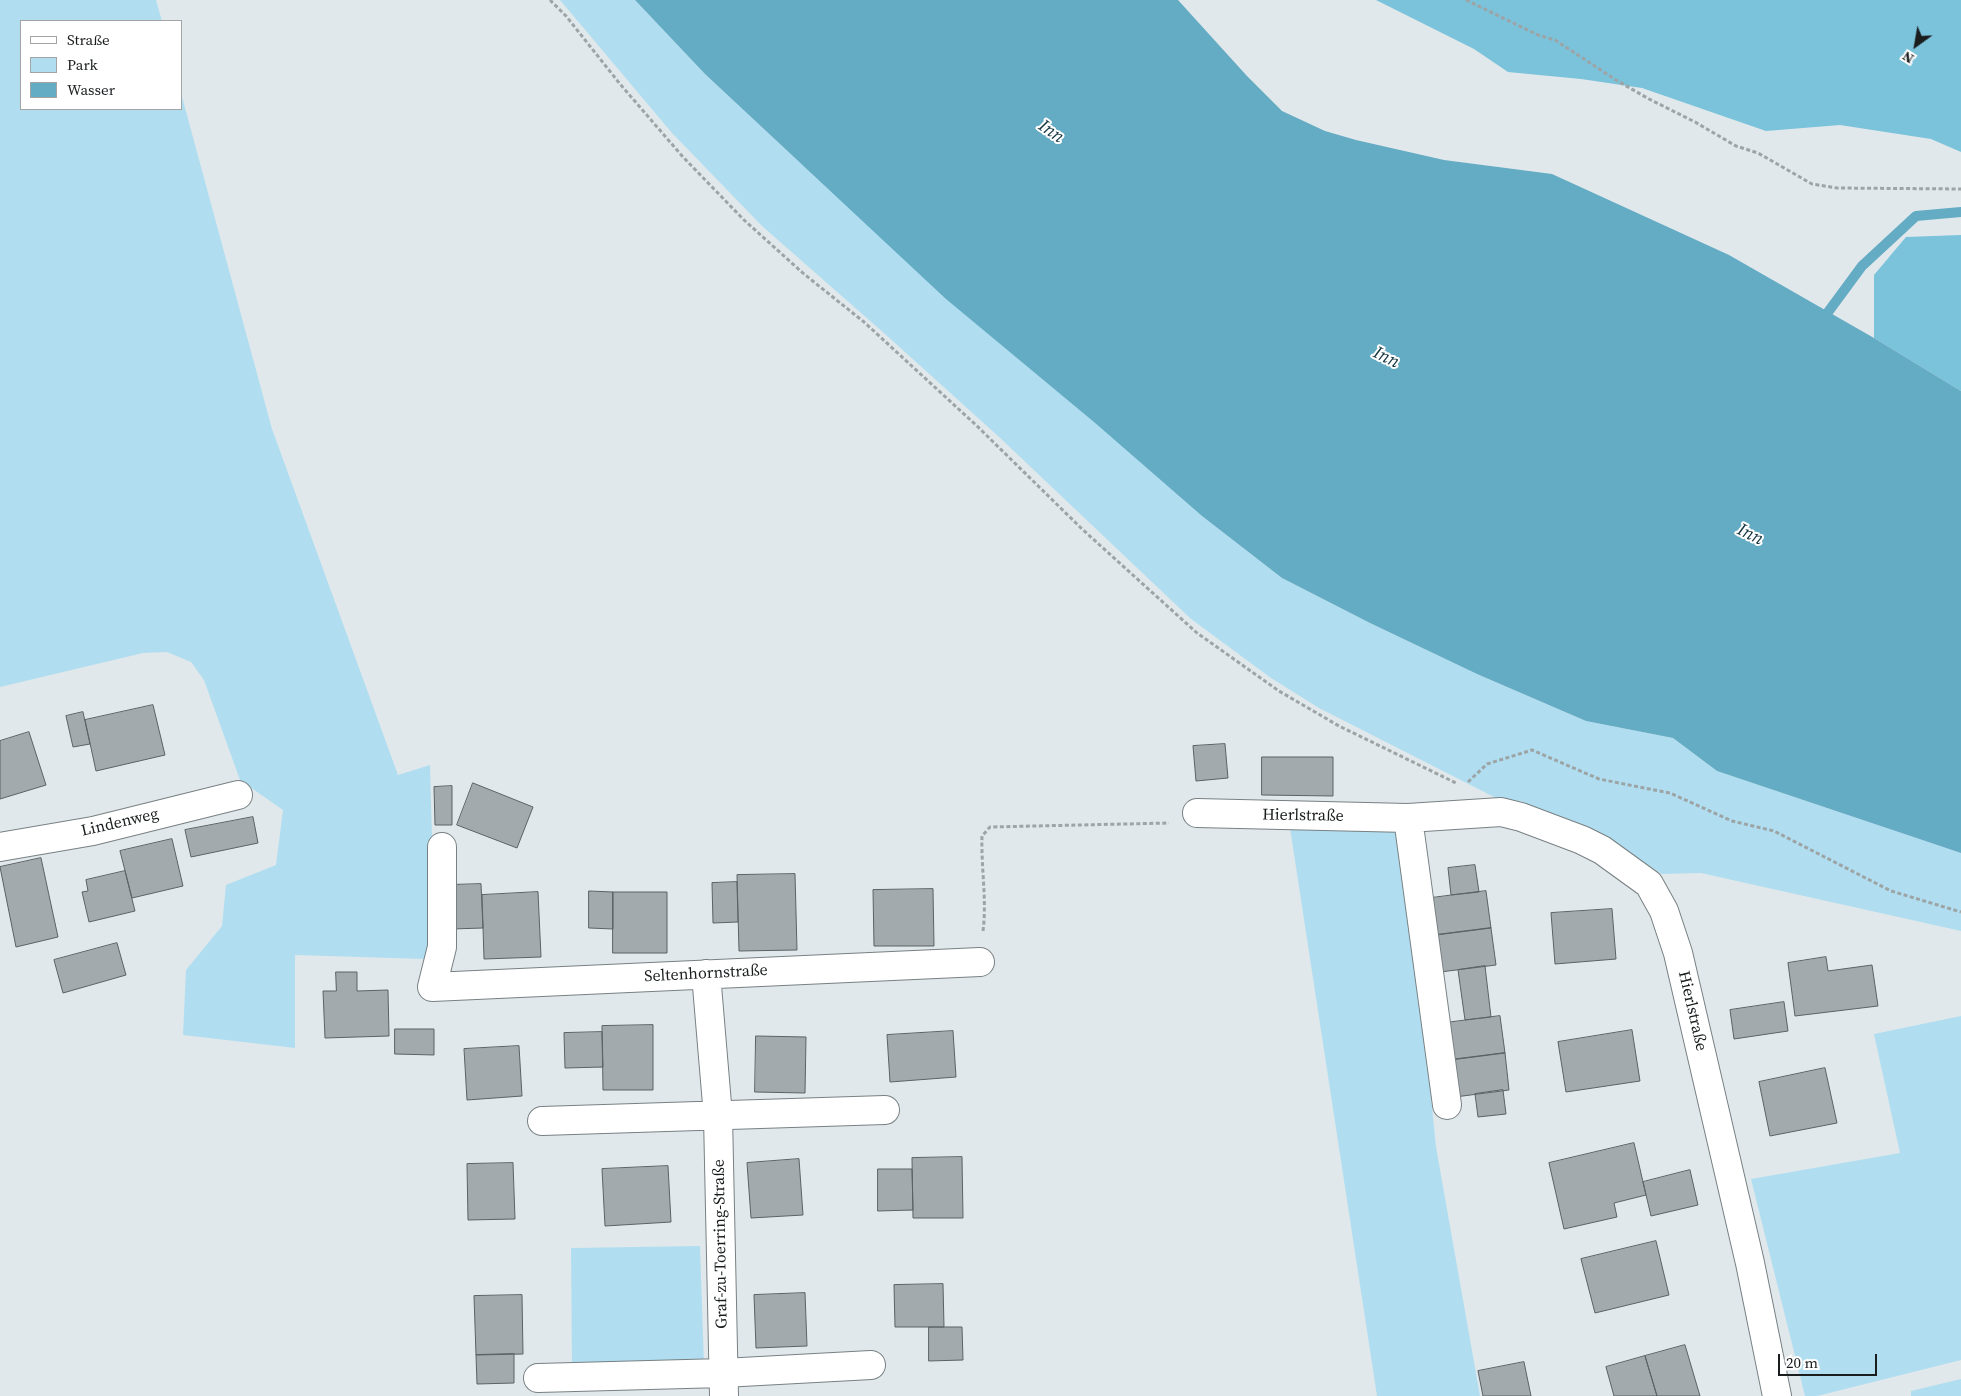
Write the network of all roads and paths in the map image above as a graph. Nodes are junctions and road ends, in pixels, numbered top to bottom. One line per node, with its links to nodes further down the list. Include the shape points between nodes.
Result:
1 (550, 0): 9 (path, via 684,157 744,220 885,341 1082,529 1197,633 1279,691 1339,726 1464,787 1487,764 1532,750 1599,779 1670,793 1732,821 1774,831 1891,891)
2 (1466, 0): 3 (path, via 1555,40 1616,80 1812,184 1837,188)
3 (1961, 189)
4 (238, 795): 7 (street, Lindenweg, via 93,831)
5 (1197, 813): 6 (street, Hierlstraße); 10 (path, via 1179,822 990,827 982,836 985,914)
6 (1408, 818): 12 (street); 19 (street, Hierlstraße, via 1501,812 1521,817 1589,843 1648,884 1664,911 1678,953 1750,1264)
7 (0, 847)
8 (442, 847): 11 (street, Seltenhornstraße, via 442,947 432,987)
9 (1961, 912)
10 (980, 962): 11 (street, Seltenhornstraße)
11 (706, 974): 14 (street, Graf-zu-Toerring-Straße)
12 (1447, 1105)
13 (885, 1110): 14 (street)
14 (718, 1116): 15 (street); 18 (street, Graf-zu-Toerring-Straße)
15 (542, 1121)
16 (871, 1365): 18 (street)
17 (538, 1378): 18 (street)
18 (724, 1384)
19 (1776, 1396)

